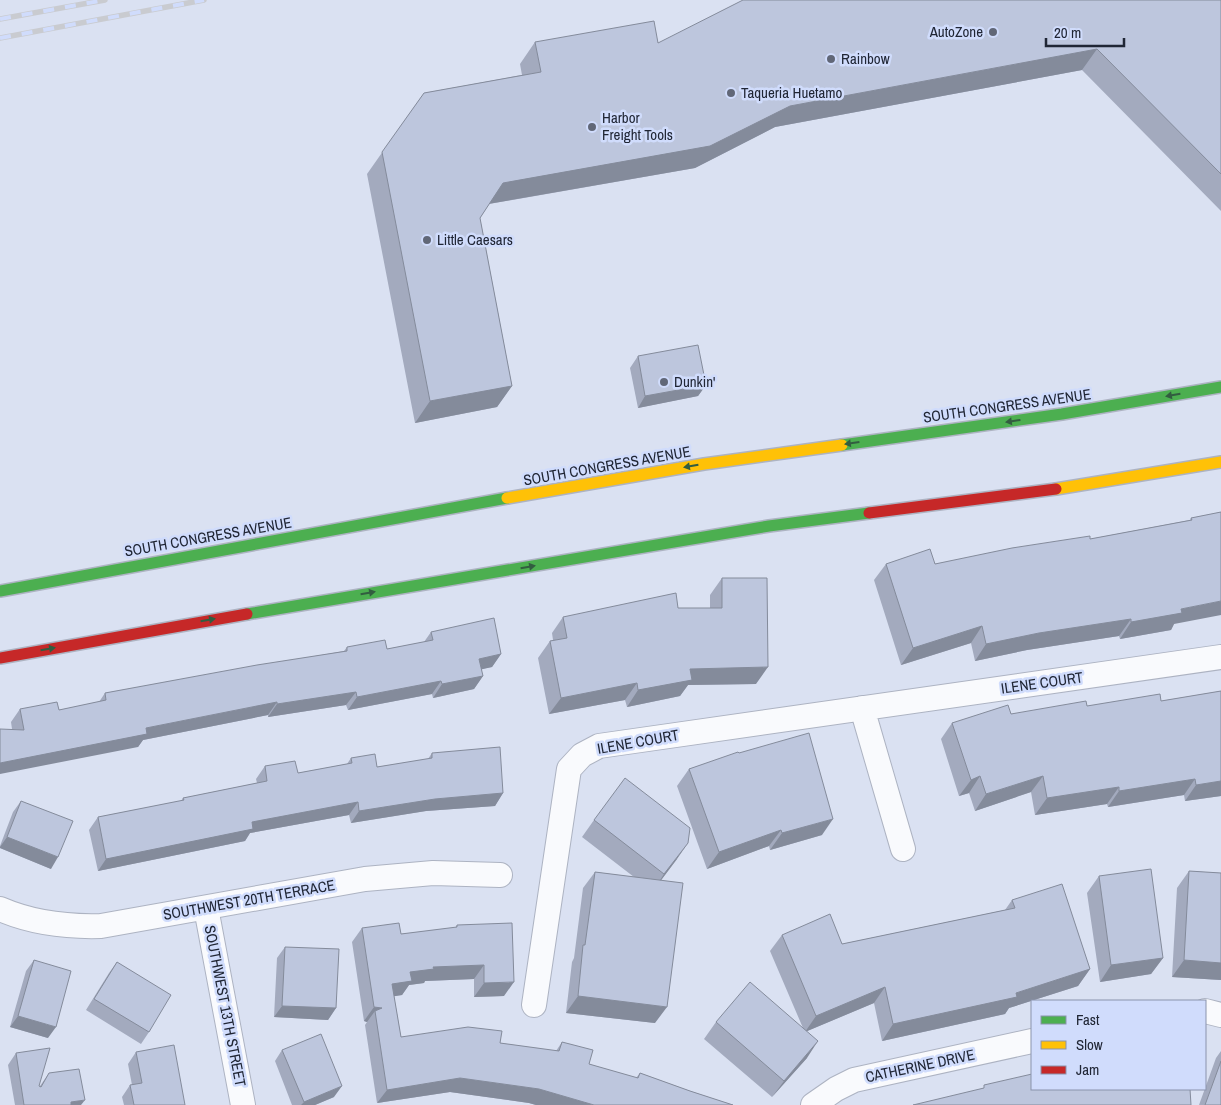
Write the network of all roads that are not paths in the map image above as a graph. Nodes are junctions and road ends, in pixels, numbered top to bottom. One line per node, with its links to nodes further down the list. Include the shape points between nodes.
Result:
1 (1221, 387): 3 (main road, SOUTH CONGRESS AVENUE, one-way to 3, via 1062,414 704,464)
2 (1221, 462): 5 (main road, one-way to 2, via 769,526 1054,489)
3 (0, 591)
4 (1221, 657): 6 (street, ILENE COURT)
5 (0, 658)
6 (862, 708): 7 (street); 11 (street, ILENE COURT, via 599,746 582,755 568,768)
7 (903, 849)
8 (500, 875): 10 (street, SOUTHWEST 20TH TERRACE, via 433,873 365,879)
9 (0, 908): 10 (street, SOUTHWEST 20TH TERRACE, via 35,921 79,927)
10 (206, 908): 15 (street, SOUTHWEST 13TH STREET)
11 (534, 1005)
12 (1206, 1011): 13 (street)
13 (1221, 1015)
14 (1031, 1041): 16 (street, CATHERINE DRIVE, via 854,1080)
15 (244, 1105)
16 (813, 1105)

